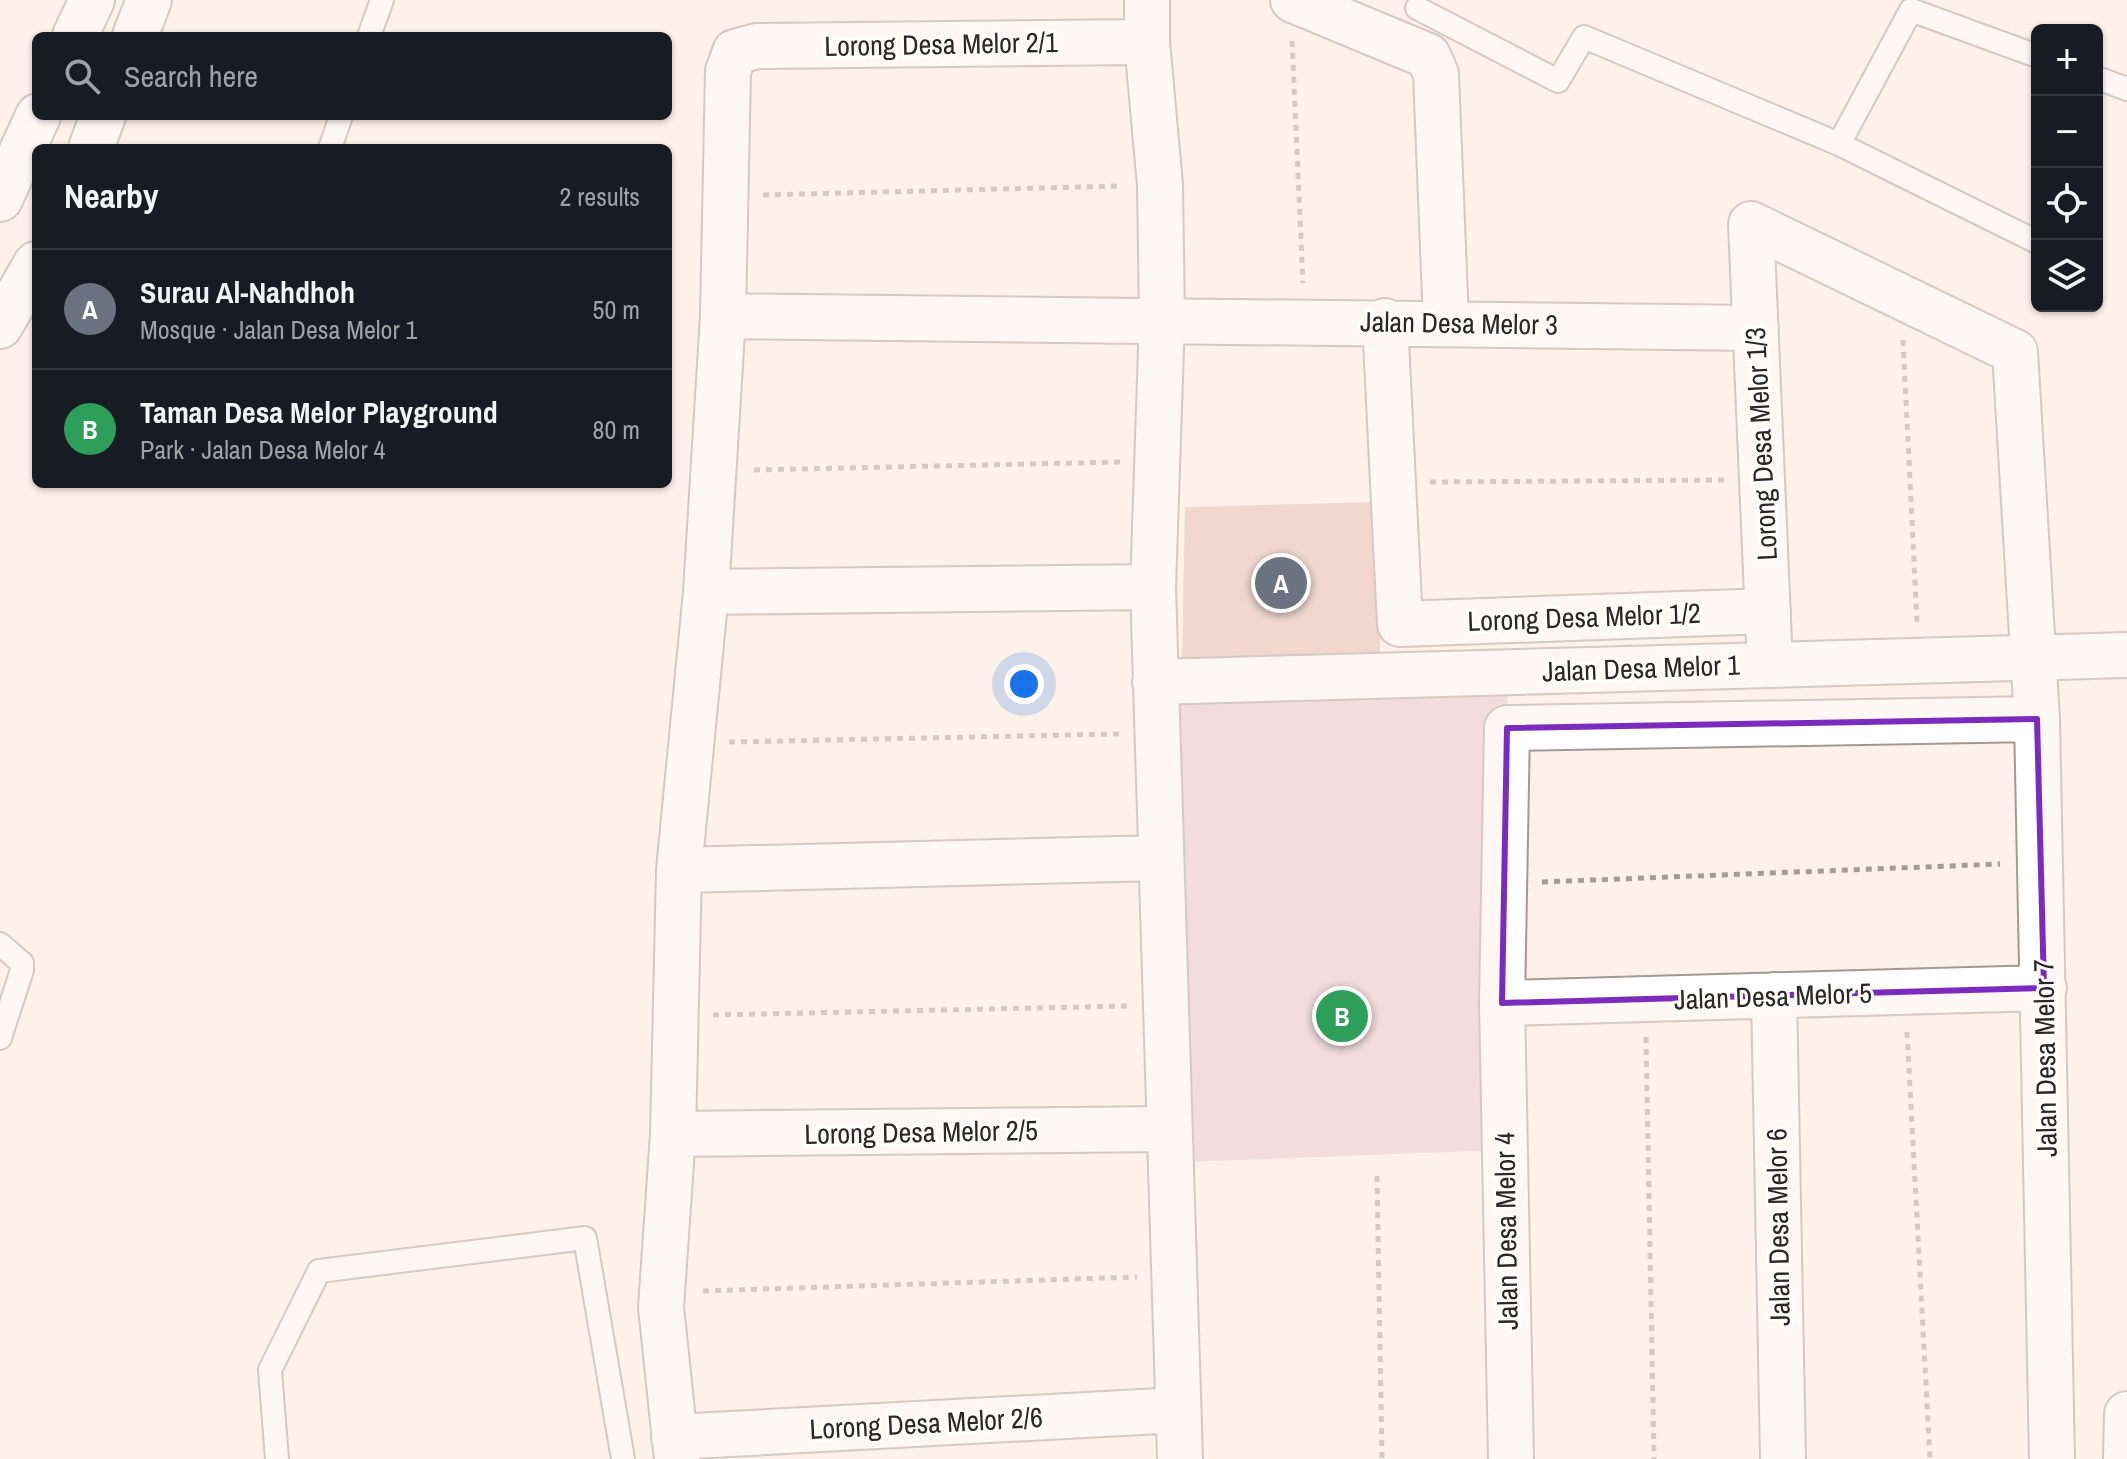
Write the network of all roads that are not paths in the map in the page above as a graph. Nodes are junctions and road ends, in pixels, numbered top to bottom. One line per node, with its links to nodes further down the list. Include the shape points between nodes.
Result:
1 (92, 0): 8 (street)
2 (149, 0): 9 (street)
3 (382, 0): 10 (lane)
4 (1911, 5): 11 (lane); 19 (lane)
5 (1417, 8): 19 (lane, via 1558,81 1584,37)
6 (1292, 15): 27 (street, via 1428,56 1436,74)
7 (1147, 21): 24 (street, Lorong Desa Melor 2/1, via 757,46 735,52 728,71); 25 (street, via 1160,185)
8 (77, 32)
9 (137, 32)
10 (370, 32)
11 (2031, 54)
12 (2103, 80): 13 (lane)
13 (2127, 89)
14 (36, 120): 20 (street)
15 (102, 120): 17 (street)
16 (340, 120): 18 (lane)
17 (92, 144)
18 (331, 144)
19 (1839, 144): 21 (lane)
20 (0, 199)
21 (2033, 240)
22 (32, 276): 28 (street)
23 (1901, 295): 29 (street, Lorong Desa Melor 1/3, via 1751,224); 34 (street, Jalan Desa Melor 7, via 2015,352)
24 (723, 316): 25 (street, Jalan Desa Melor 3); 31 (street)
25 (1162, 319): 26 (street, Jalan Desa Melor 3); 30 (street)
26 (1385, 321): 27 (street, Jalan Desa Melor 3); 32 (street, Lorong Desa Melor 1/2, via 1400,624)
27 (1446, 322): 29 (street, Jalan Desa Melor 3)
28 (0, 325)
29 (1756, 328): 32 (street, Lorong Desa Melor 1/3)
30 (1153, 587): 31 (street); 36 (street)
31 (706, 592): 39 (street)
32 (1768, 611): 35 (street, Lorong Desa Melor 1/3)
33 (2127, 655): 34 (street, Jalan Desa Melor 1)
34 (2034, 657): 35 (street, Jalan Desa Melor 1); 37 (street, Jalan Desa Melor 7)
35 (1770, 665): 36 (street, Jalan Desa Melor 1)
36 (1155, 682): 38 (street)
37 (2037, 719): 41 (street, Jalan Desa Melor 7); 43 (street, Jalan Desa Melor 4, via 1507,728)
38 (1160, 858): 39 (street); 45 (street)
39 (679, 870): 46 (street)
40 (0, 944): 44 (lane, via 22,963 22,970)
41 (2044, 988): 42 (street, Jalan Desa Melor 5); 55 (street, Jalan Desa Melor 7)
42 (1774, 995): 43 (street, Jalan Desa Melor 5); 54 (street, Jalan Desa Melor 6)
43 (1502, 1003): 53 (street, Jalan Desa Melor 4)
44 (0, 1038)
45 (1169, 1129): 46 (street, Lorong Desa Melor 2/5); 47 (street)
46 (673, 1134): 49 (street, via 662,1292)
47 (1178, 1410): 49 (street, Lorong Desa Melor 2/6); 52 (street)
48 (2127, 1414): 56 (street)
49 (676, 1448)
50 (277, 1459): 51 (lane, via 270,1370 319,1271 585,1238)
51 (623, 1459)
52 (1180, 1459)
53 (1511, 1459)
54 (1783, 1459)
55 (2052, 1459)
56 (2126, 1459)

